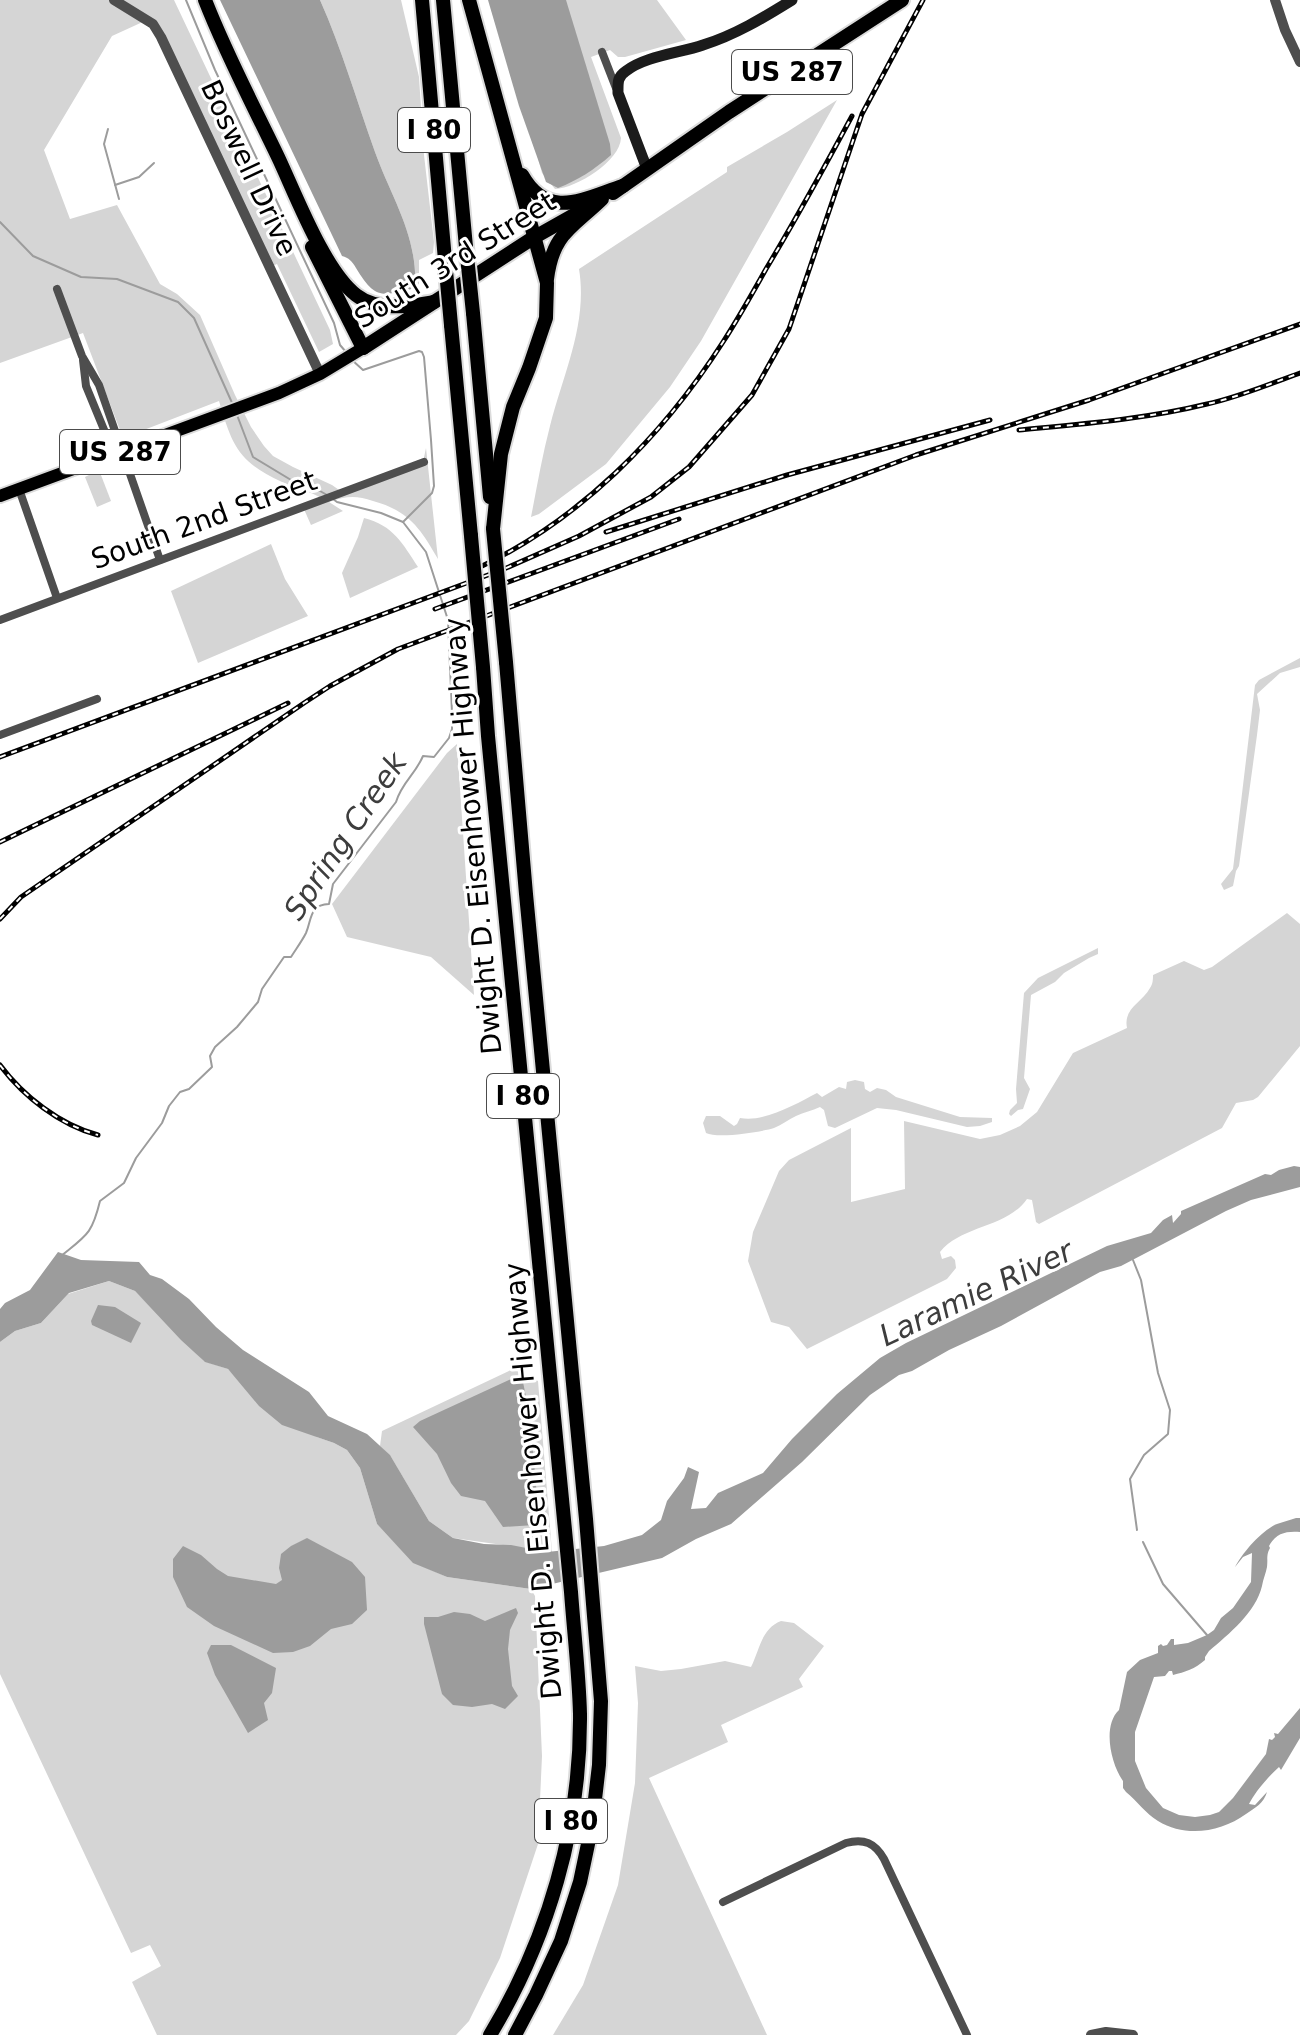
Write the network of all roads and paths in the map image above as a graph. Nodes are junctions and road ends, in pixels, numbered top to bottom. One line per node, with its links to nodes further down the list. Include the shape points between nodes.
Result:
1 (114, 0): 25 (street, Boswell Drive, via 153,24 161,37)
2 (196, 0): 24 (highway, via 332,289)
3 (205, 0): 20 (highway)
4 (412, 0): 14 (highway)
5 (422, 0): 14 (highway, Dwight D. Eisenhower Highway / I 80)
6 (443, 0): 30 (highway, Dwight D. Eisenhower Highway / I 80, bridge)
7 (469, 0): 15 (highway)
8 (792, 0): 13 (main road, via 723,38 627,69 618,80)
9 (902, 0): 16 (highway, South 3rd Street / US 287)
10 (1275, 0): 12 (street)
11 (602, 52): 13 (street)
12 (1300, 62)
13 (618, 93): 16 (main road)
14 (434, 126): 37 (highway, Dwight D. Eisenhower Highway / I 80, bridge, via 580,1713 565,1855)
15 (515, 163): 17 (highway, via 533,192 556,203); 19 (highway)
16 (647, 169): 17 (highway, South 3rd Street / US 287)
17 (623, 186): 18 (highway, South 3rd Street / US 287)
18 (602, 199): 19 (highway, South 3rd Street / US 287); 21 (highway, via 555,245)
19 (533, 238): 21 (highway); 23 (highway, South 3rd Street / US 287)
20 (317, 240): 23 (highway, via 358,297 401,307); 24 (highway)
21 (547, 283): 30 (highway, via 546,318 501,454)
22 (57, 289): 26 (street, via 99,385)
23 (434, 302): 24 (highway, South 3rd Street / US 287)
24 (354, 353): 25 (main road, South 3rd Street / US 287)
25 (320, 374): 26 (main road, South 3rd Street / US 287)
26 (118, 452): 28 (main road, South 3rd Street / US 287); 31 (street)
27 (424, 462): 31 (street, South 2nd Street)
28 (19, 489): 29 (main road, South 3rd Street / US 287); 32 (street)
29 (0, 496)
30 (493, 529): 40 (highway, Dwight D. Eisenhower Highway / I 80, bridge, via 601,1701 599,1765 580,1882 561,1941)
31 (160, 560): 32 (street, South 2nd Street)
32 (57, 598): 33 (street, South 2nd Street)
33 (0, 620)
34 (97, 699): 35 (street)
35 (0, 734)
36 (723, 1902): 41 (street, via 846,1843 868,1842 884,1859)
37 (526, 1967): 38 (highway); 39 (highway, Dwight D. Eisenhower Highway / I 80)
38 (482, 2035)
39 (490, 2035)
40 (515, 2035)
41 (967, 2035)
42 (1091, 2035): 43 (street)
43 (1133, 2035)

